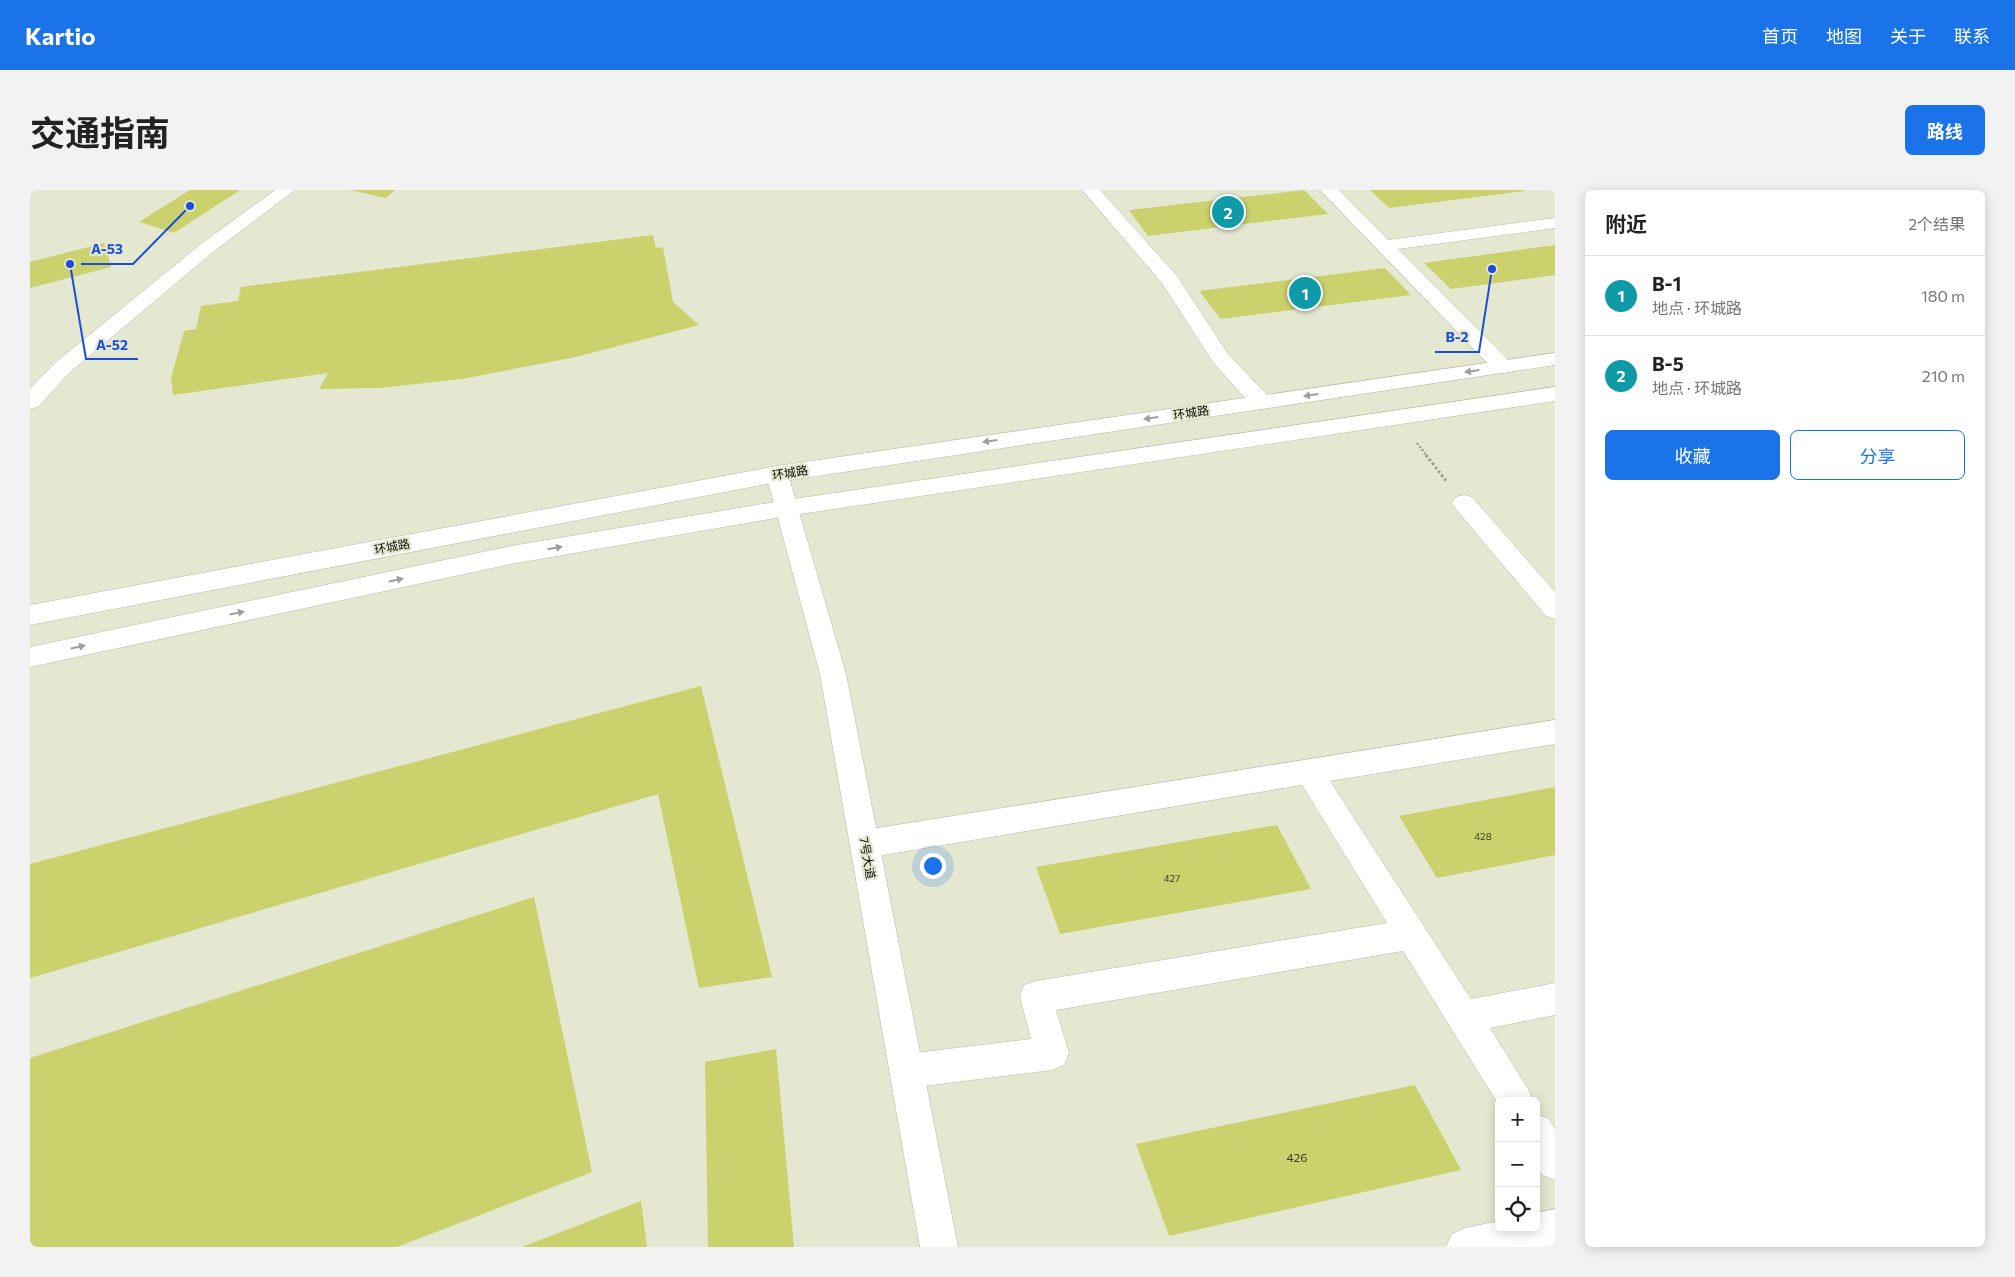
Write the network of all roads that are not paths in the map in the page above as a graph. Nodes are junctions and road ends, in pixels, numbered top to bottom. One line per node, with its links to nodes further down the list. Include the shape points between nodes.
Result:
1 (286, 190): 9 (street, via 207,248 62,368)
2 (1090, 190): 10 (street, via 1170,280 1220,358)
3 (1329, 190): 5 (street)
4 (1555, 223): 5 (street)
5 (1383, 246): 7 (street)
6 (1555, 359): 7 (street, 环城路)
7 (1503, 367): 10 (street, 环城路, one-way to 10)
8 (1555, 394): 13 (street)
9 (30, 402)
10 (1261, 402): 11 (street, 环城路, one-way to 11)
11 (777, 474): 13 (street, 7号大道); 15 (street, 环城路)
12 (1464, 503): 14 (street)
13 (787, 508): 16 (street, one-way to 13, via 511,555); 19 (street, 7号大道, via 833,674)
14 (1555, 609)
15 (30, 614)
16 (30, 657)
17 (1555, 732): 18 (street)
18 (1309, 772): 19 (street); 20 (street)
19 (865, 844): 23 (street, 7号大道)
20 (1412, 934): 22 (street); 23 (street, via 1036,997 1052,1053)
21 (1555, 999): 22 (street)
22 (1464, 1017): 24 (street)
23 (907, 1071): 28 (street, 7号大道)
24 (1514, 1097)
25 (1540, 1138): 26 (street)
26 (1555, 1162)
27 (1555, 1228): 29 (street)
28 (939, 1247)
29 (1465, 1247)

